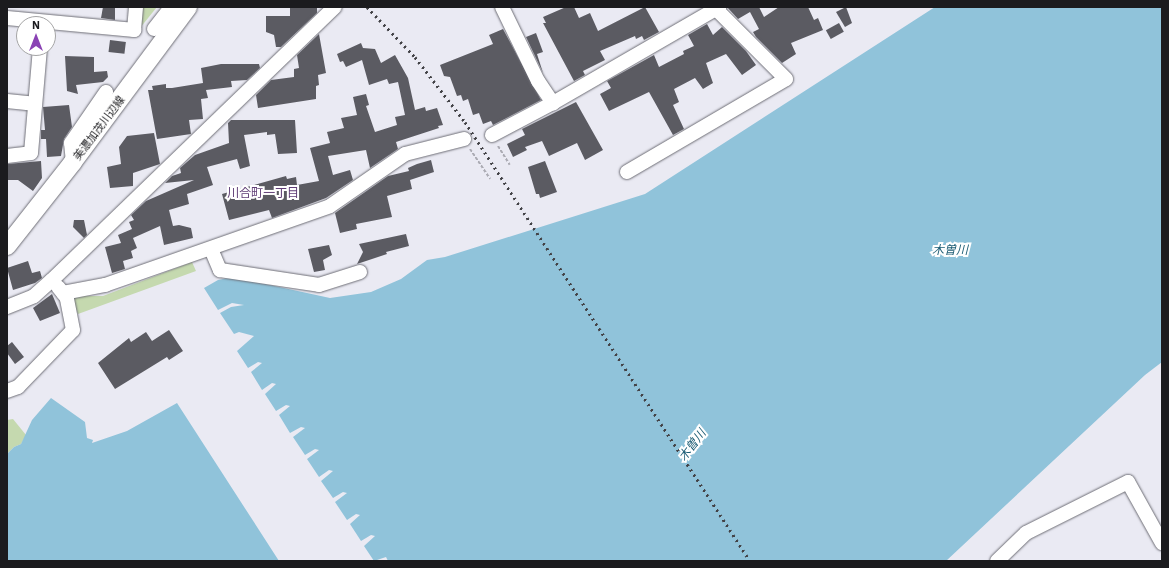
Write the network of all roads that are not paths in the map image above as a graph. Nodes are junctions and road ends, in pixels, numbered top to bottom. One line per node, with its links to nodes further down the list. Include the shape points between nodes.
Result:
1 (136, 7): 7 (street, via 134,30)
2 (171, 7): 8 (street)
3 (188, 7): 17 (main road, 美濃加茂川辺線)
4 (335, 7): 22 (street)
5 (502, 7): 12 (street, via 538,81)
6 (716, 8): 12 (street); 18 (street, via 786,80)
7 (56, 23)
8 (154, 29)
9 (39, 56): 13 (street)
10 (106, 92): 17 (street, via 71,143)
11 (7, 101): 13 (street)
12 (553, 103): 14 (street)
13 (34, 104): 16 (street, via 31,153)
14 (492, 135)
15 (464, 139): 20 (street, via 405,154 330,206)
16 (7, 156)
17 (73, 162): 19 (main road, 美濃加茂川辺線)
18 (627, 172)
19 (7, 246)
20 (211, 249): 21 (street, via 220,270 319,285); 23 (street, via 105,285)
21 (360, 272)
22 (52, 280): 23 (street); 24 (street, via 34,296)
23 (63, 293): 25 (street, via 67,298 73,330 18,387)
24 (7, 307)
25 (7, 391)
26 (1162, 543): 27 (street, via 1128,482 1026,533)
27 (997, 561)

